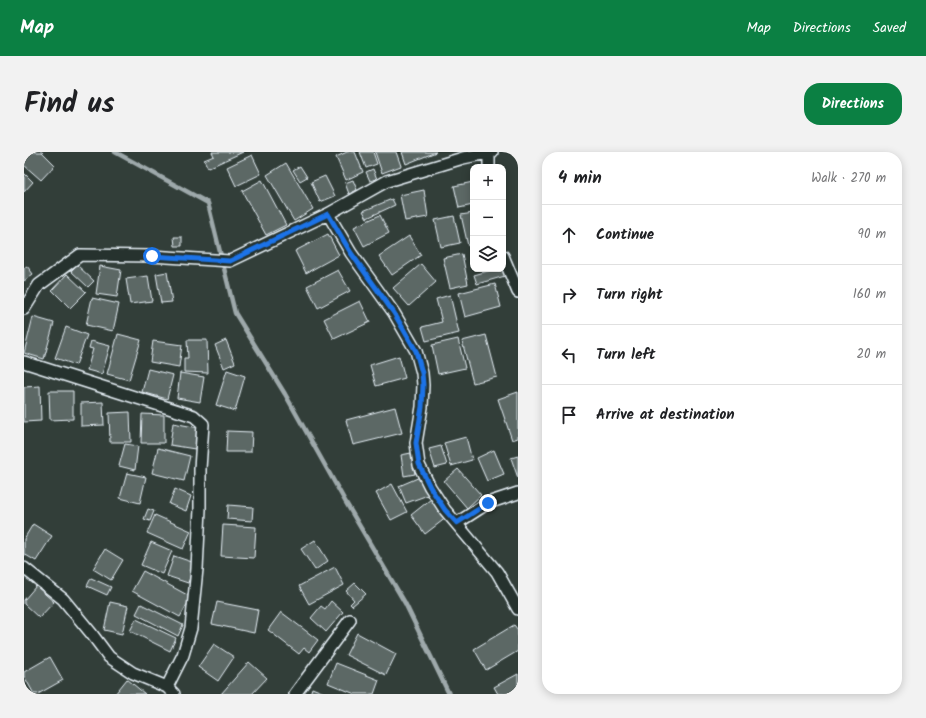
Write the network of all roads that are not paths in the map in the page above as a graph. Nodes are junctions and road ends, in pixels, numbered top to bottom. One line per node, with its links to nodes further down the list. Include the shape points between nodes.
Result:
1 (488, 152): 2 (street); 3 (street); 4 (street, via 387,181)
2 (492, 152)
3 (490, 164)
4 (328, 214): 7 (street, via 230,261 80,255 39,285); 10 (street, via 351,253 394,313 416,351 423,385 416,443 419,464 430,487)
5 (506, 263): 6 (street)
6 (518, 292)
7 (24, 309)
8 (24, 362): 14 (street, via 194,416 203,424 197,569 191,628)
9 (518, 493): 10 (street, via 488,503)
10 (457, 523): 12 (street, via 497,572)
11 (24, 568): 14 (street, via 63,599 109,656 133,673)
12 (518, 609)
13 (350, 620): 15 (street)
14 (170, 691)
15 (295, 694)

